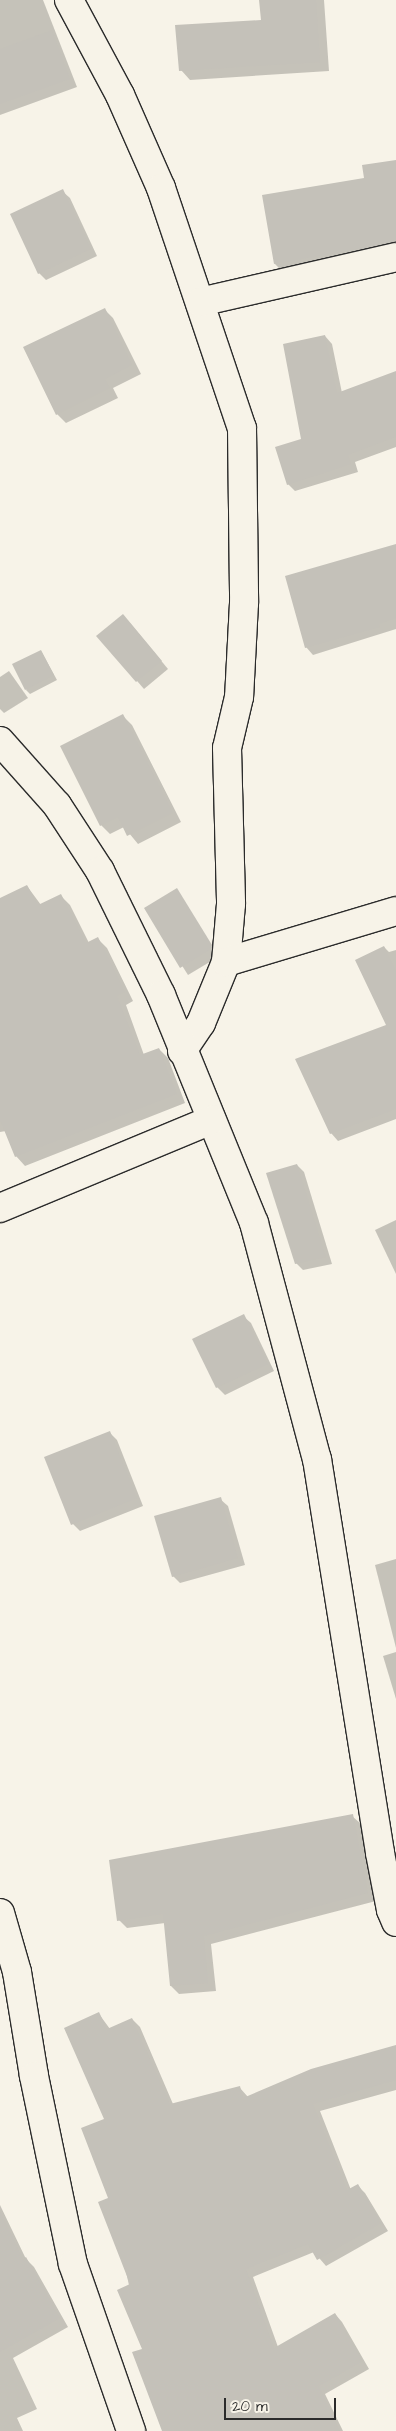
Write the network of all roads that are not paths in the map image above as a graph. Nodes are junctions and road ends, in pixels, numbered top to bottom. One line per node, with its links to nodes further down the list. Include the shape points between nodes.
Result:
1 (69, 0): 3 (street, via 120,95 161,188)
2 (396, 258): 3 (street)
3 (200, 302): 6 (street, via 242,428 244,603 238,697 227,748 231,904)
4 (0, 741): 7 (street, via 57,805 100,871 160,995)
5 (396, 911): 6 (street)
6 (226, 962): 7 (street, via 201,1023)
7 (182, 1051): 8 (street)
8 (211, 1120): 9 (street); 11 (street, via 254,1223 317,1459 380,1853 390,1910)
9 (0, 1208)
10 (0, 1913): 12 (street, via 18,1972 34,2076 73,2264)
11 (396, 1922)
12 (131, 2431)

